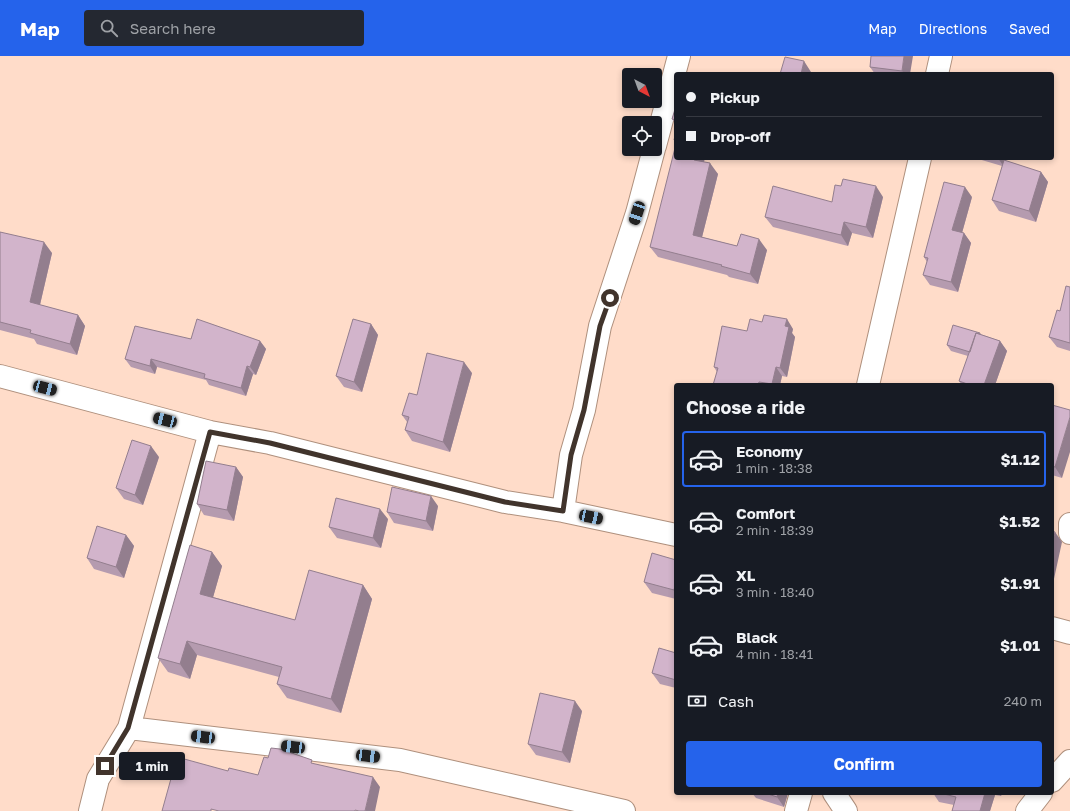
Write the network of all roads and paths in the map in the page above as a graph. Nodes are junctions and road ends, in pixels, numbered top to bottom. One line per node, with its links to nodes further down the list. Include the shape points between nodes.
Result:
1 (679, 56): 3 (street)
2 (941, 56): 4 (street)
3 (675, 72)
4 (937, 72)
5 (674, 75): 6 (street)
6 (662, 121)
7 (653, 156): 12 (street, via 600,326 584,410 571,455)
8 (920, 160): 10 (street)
9 (0, 376): 11 (street)
10 (868, 383)
11 (210, 432): 12 (street, via 270,443 505,502); 18 (street)
12 (563, 511): 15 (street)
13 (1070, 524): 14 (street)
14 (1070, 533)
15 (674, 536)
16 (1054, 629): 17 (street)
17 (1070, 633)
18 (128, 728): 24 (street, via 98,779); 25 (street, via 400,760)
19 (1070, 761): 20 (street)
20 (1054, 779)
21 (800, 795): 26 (street)
22 (835, 795): 27 (street)
23 (1039, 795): 28 (street)
24 (90, 811)
25 (624, 811)
26 (796, 811)
27 (846, 811)
28 (1027, 811)

